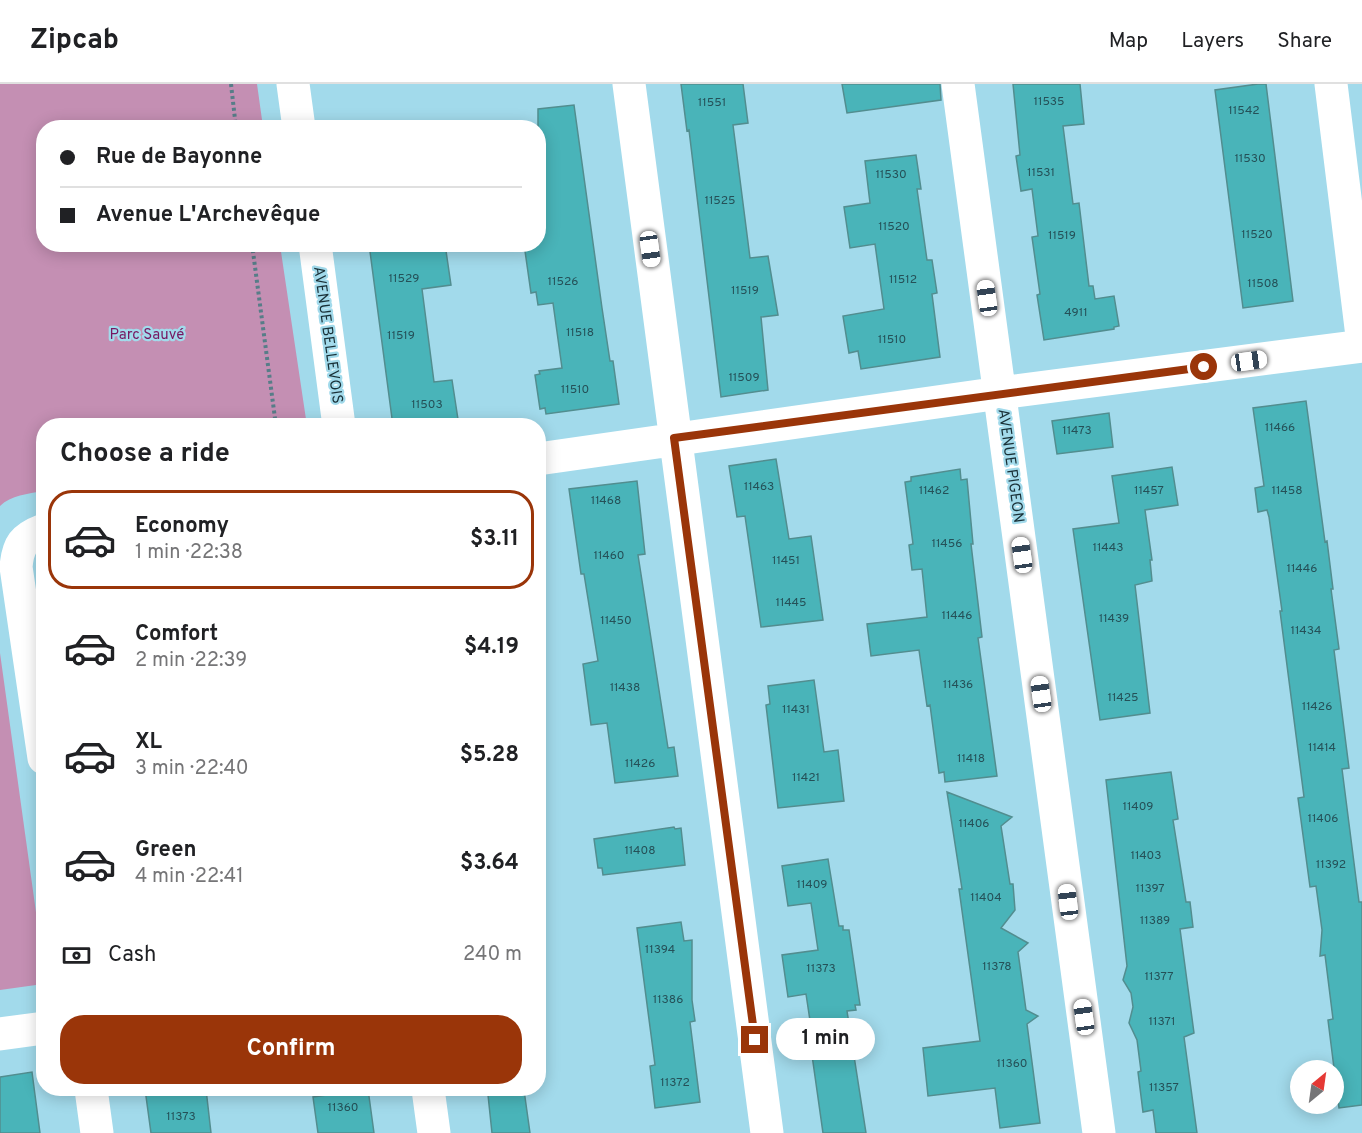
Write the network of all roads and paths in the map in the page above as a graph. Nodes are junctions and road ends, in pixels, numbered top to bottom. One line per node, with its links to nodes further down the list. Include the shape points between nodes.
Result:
1 (231, 84): 6 (path)
2 (293, 84): 7 (street)
3 (629, 84): 15 (street)
4 (958, 84): 12 (street, AVENUE PIGEON)
5 (1331, 84): 10 (street)
6 (235, 120)
7 (298, 120)
8 (253, 252): 13 (path)
9 (316, 252): 14 (street, AVENUE BELLEVOIS)
10 (1362, 336)
11 (1362, 346): 12 (street)
12 (1000, 393): 15 (street); 26 (street, AVENUE PIGEON)
13 (275, 418)
14 (338, 418)
15 (674, 438): 16 (street); 25 (street)
16 (546, 458)
17 (36, 533): 18 (street, via 22,543 16,567)
18 (36, 703)
19 (36, 1029): 20 (street)
20 (0, 1034)
21 (92, 1096): 23 (street)
22 (429, 1096): 24 (street)
23 (97, 1133)
24 (434, 1133)
25 (767, 1133)
26 (1100, 1133)

